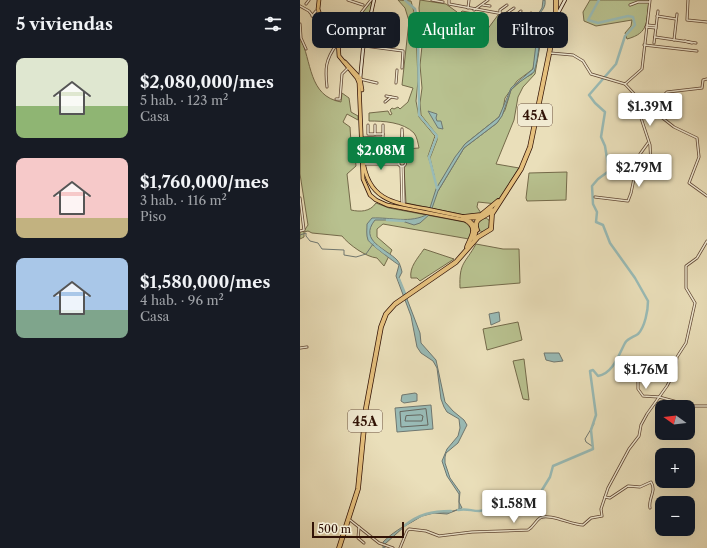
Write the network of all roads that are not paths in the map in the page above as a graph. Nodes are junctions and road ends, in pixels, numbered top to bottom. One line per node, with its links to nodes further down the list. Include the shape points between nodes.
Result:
1 (309, 0): 15 (street)
2 (320, 0): 27 (main road); 28 (main road)
3 (348, 0): 16 (street)
4 (371, 0): 29 (street)
5 (374, 0): 30 (street)
6 (432, 0): 14 (street)
7 (449, 0): 22 (street, via 449,4)
8 (470, 0): 22 (street)
9 (488, 0): 17 (street)
10 (555, 0): 24 (highway, 45A); 94 (highway, 45A, via 554,23 528,148 521,166)
11 (565, 0): 24 (street)
12 (688, 0): 38 (street, via 686,19)
13 (650, 1): 19 (street); 40 (street)
14 (443, 2)
15 (306, 4)
16 (363, 5)
17 (483, 5): 21 (street); 25 (street)
18 (507, 5): 31 (street)
19 (630, 5)
20 (300, 6): 35 (street)
21 (490, 6)
22 (467, 8): 25 (street)
23 (514, 8): 32 (street)
24 (558, 9): 55 (highway, 45A)
25 (474, 10): 33 (street)
26 (658, 11): 36 (street)
27 (318, 12)
28 (320, 12)
29 (362, 12)
30 (371, 12)
31 (500, 12)
32 (508, 12)
33 (497, 14)
34 (677, 14): 37 (street)
35 (312, 16)
36 (657, 16): 37 (street); 41 (street)
37 (676, 19): 43 (street)
38 (707, 22)
39 (300, 24): 50 (street, via 301,38)
40 (647, 26): 41 (street); 46 (street)
41 (656, 27): 42 (street)
42 (655, 37): 43 (street); 44 (street)
43 (674, 40): 45 (street)
44 (654, 43)
45 (696, 43)
46 (644, 45): 56 (street); 66 (street, via 641,71)
47 (340, 48): 62 (main road, via 341,58)
48 (364, 48): 61 (street)
49 (376, 48): 54 (street)
50 (306, 49)
51 (333, 49): 53 (main road); 67 (street, via 328,57)
52 (380, 49): 54 (street)
53 (338, 50): 58 (main road, via 339,58)
54 (395, 51): 59 (street, via 404,52)
55 (550, 51): 57 (street); 57 (street); 100 (highway, 45A, via 527,157 493,213)
56 (697, 51)
57 (555, 53): 66 (street, via 573,55 583,61 591,74)
58 (348, 68): 62 (main road); 72 (street, via 342,74 340,99)
59 (402, 68)
60 (397, 70): 65 (street)
61 (362, 74): 62 (main road)
62 (358, 77): 64 (street); 80 (main road); 88 (main road, via 362,175)
63 (707, 79): 69 (street, via 703,80 702,88 667,92 662,102 651,102)
64 (377, 83)
65 (396, 83)
66 (625, 84): 69 (street)
67 (327, 88)
68 (386, 96): 70 (street)
69 (636, 96): 74 (street)
70 (391, 97): 71 (street); 73 (street)
71 (397, 98)
72 (336, 99)
73 (385, 102)
74 (640, 114): 81 (street); 91 (street, via 660,116 674,127 696,138 699,157 689,183)
75 (368, 125): 78 (street, via 368,134)
76 (375, 125): 78 (street)
77 (383, 125): 79 (street)
78 (375, 134): 79 (street)
79 (383, 134): 80 (street, via 383,137)
80 (363, 138): 85 (main road)
81 (649, 143): 82 (street); 92 (street, via 650,164 636,169 628,201)
82 (640, 154)
83 (403, 160): 83 (street, via 402,129 401,130); 84 (street); 86 (street, via 406,163)
84 (399, 163): 85 (street); 86 (street)
85 (364, 164): 87 (main road)
86 (402, 166): 95 (street)
87 (372, 186): 88 (main road); 89 (main road)
88 (367, 190): 90 (main road)
89 (376, 192): 90 (main road, via 372,192); 95 (main road, via 388,200)
90 (372, 196): 97 (main road, via 388,205)
91 (707, 196)
92 (595, 197)
93 (300, 198): 96 (street)
94 (498, 201): 98 (highway, 45A, via 490,214); 99 (highway, via 480,215)
95 (403, 205): 97 (main road)
96 (301, 209): 102 (street, via 304,230)
97 (427, 211): 99 (main road)
98 (482, 217): 99 (main road); 100 (highway); 101 (highway, via 476,221)
99 (464, 218): 101 (main road, via 472,221); 105 (highway, via 471,224 473,232)
100 (492, 221): 103 (highway, via 491,229)
101 (476, 228): 103 (highway); 105 (highway, 45A, via 475,236)
102 (300, 230)
103 (484, 234): 106 (highway, 45A, via 478,237 456,262)
104 (707, 241): 111 (street, via 697,258 686,266 686,288 695,303 686,343 677,357 673,376)
105 (466, 247): 106 (highway, 45A, via 453,261)
106 (407, 294): 107 (highway, 45A)
107 (401, 298): 115 (highway, 45A, via 389,310 381,327 367,403 360,480); 118 (highway, 45A, via 386,310 378,328 364,412 356,487)
108 (306, 347): 109 (street)
109 (300, 348)
110 (638, 380): 111 (street, via 641,395)
111 (659, 397): 112 (street, via 692,406); 113 (street, via 641,425 639,436 629,449)
112 (707, 406)
113 (605, 497): 114 (street, via 610,498 628,486 640,487 652,482 654,491); 120 (street, via 602,516 591,518 585,525 574,525 548,517 540,518 531,528 522,530 439,536 410,529)
114 (650, 508)
115 (348, 520): 116 (street); 118 (highway, 45A)
116 (359, 527): 117 (street, via 358,538); 119 (street, via 379,543)
117 (364, 543)
118 (338, 548)
119 (393, 548)
120 (400, 548)

